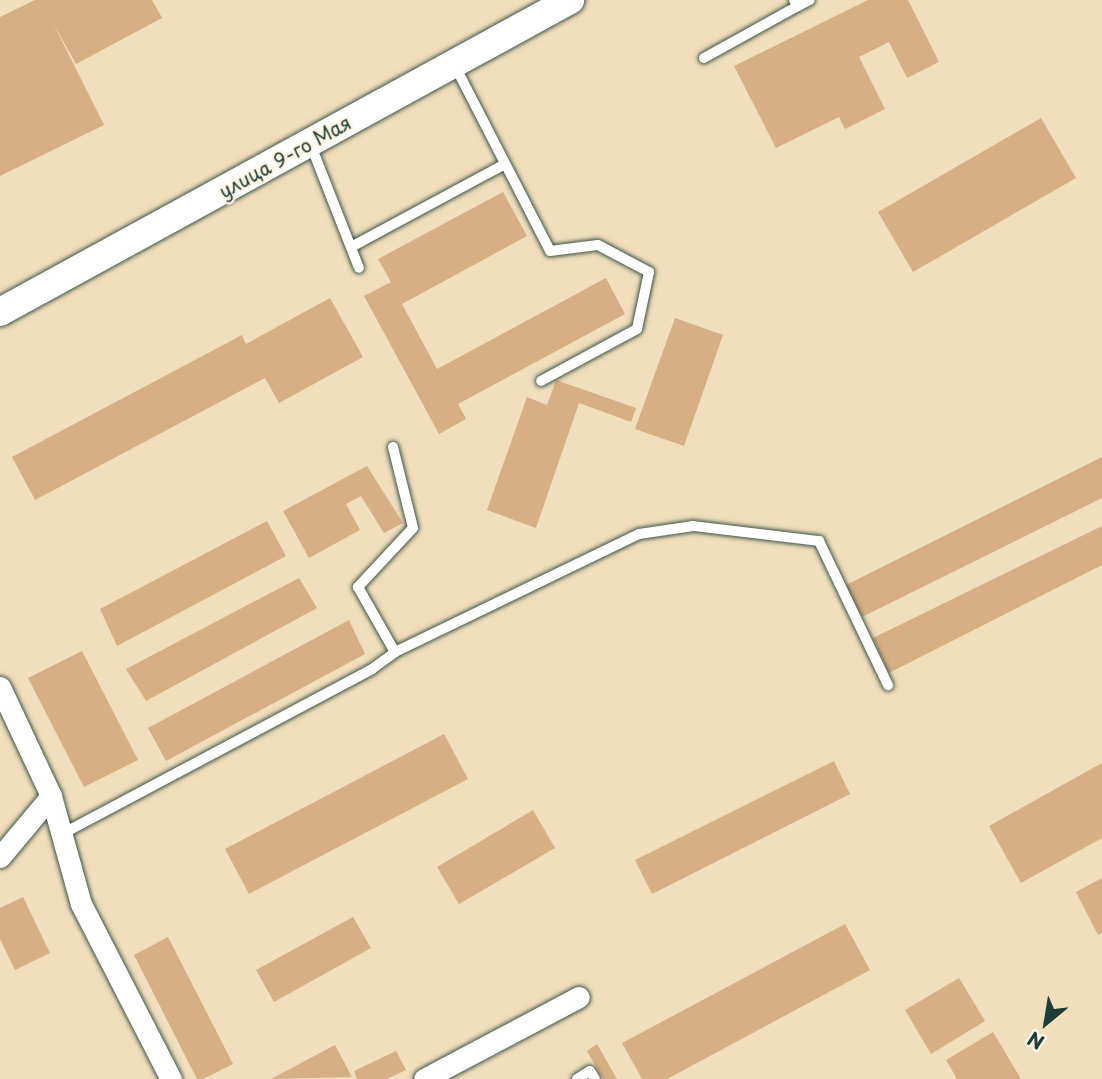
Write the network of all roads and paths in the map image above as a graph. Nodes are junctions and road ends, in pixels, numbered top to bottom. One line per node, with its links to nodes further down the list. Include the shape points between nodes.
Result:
1 (570, 0): 5 (main road, улица 9-го Мая)
2 (810, 0): 3 (lane)
3 (796, 3): 4 (lane)
4 (704, 58)
5 (454, 64): 6 (main road, улица 9-го Мая); 7 (lane)
6 (310, 143): 8 (lane); 10 (main road, улица 9-го Мая)
7 (503, 165): 8 (lane); 11 (lane, via 550,251 598,245 649,272 637,330)
8 (351, 247): 9 (lane)
9 (359, 268)
10 (0, 312)
11 (541, 381)
12 (393, 447): 13 (lane, via 413,528 358,587)
13 (395, 652): 14 (lane, via 639,534 693,526 819,541); 17 (lane, via 372,669)
14 (888, 685)
15 (0, 687): 16 (street)
16 (51, 796): 17 (street); 18 (street)
17 (62, 834): 20 (street, via 81,904)
18 (0, 857)
19 (579, 998): 21 (street)
20 (172, 1079)
21 (424, 1079)
22 (577, 1079): 23 (lane, via 590,1071)
23 (595, 1079)

